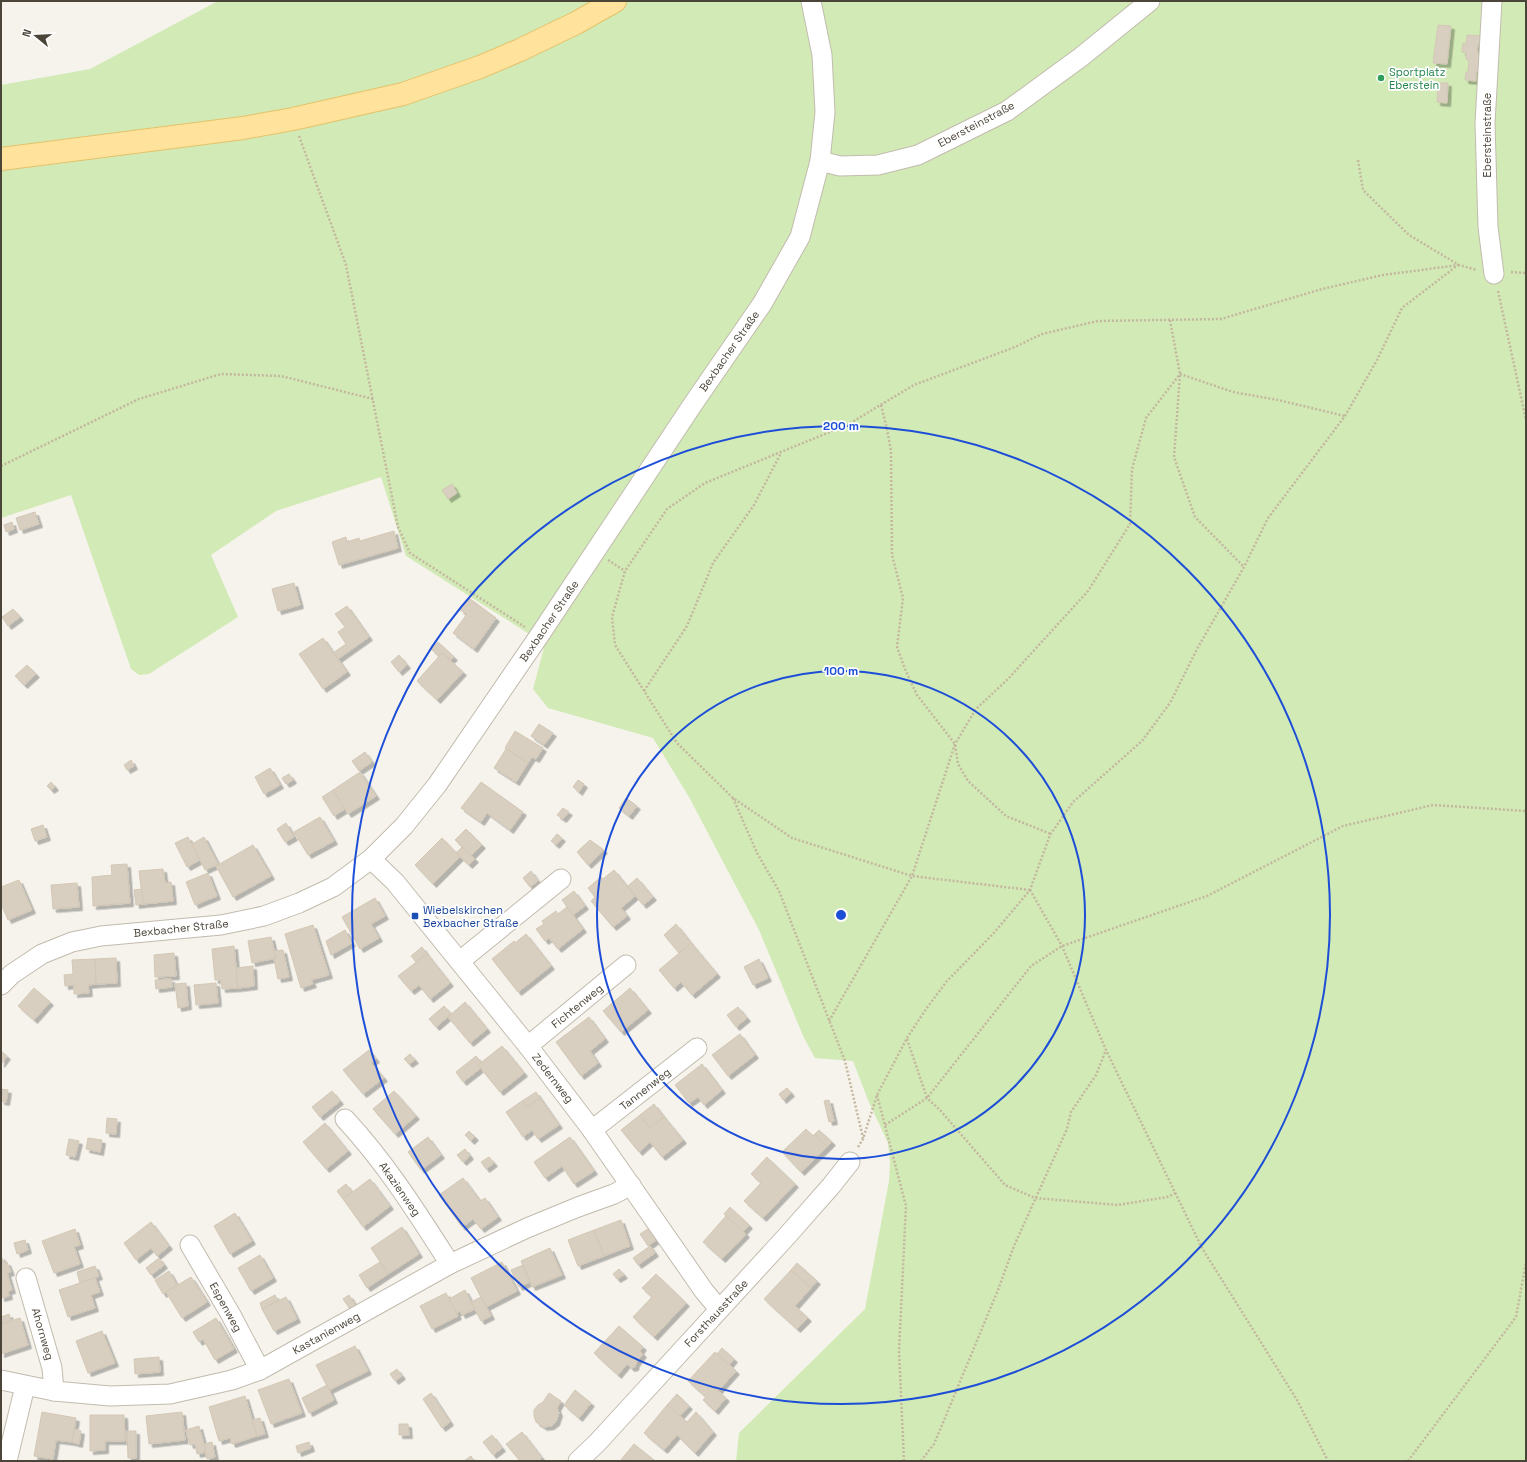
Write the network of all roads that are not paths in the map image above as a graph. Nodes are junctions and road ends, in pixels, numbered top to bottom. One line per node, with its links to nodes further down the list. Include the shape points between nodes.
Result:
1 (615, 1): 5 (main road, via 576,24 520,50 403,94 243,128)
2 (811, 1): 6 (street, Bexbacher Straße, via 822,55 825,112)
3 (1150, 1): 6 (street, Ebersteinstraße, via 1081,57 1007,111 918,155 878,165 840,166)
4 (1492, 1): 7 (street, Ebersteinstraße, via 1486,123 1488,227)
5 (1, 159)
6 (820, 160): 8 (street, Bexbacher Straße, via 800,237 762,304 437,785 404,826)
7 (1494, 271)
8 (371, 859): 10 (street, Zedernweg, via 395,882); 12 (street, Bexbacher Straße, via 333,887 264,916 221,925 101,936 72,942 42,954 12,974)
9 (561, 879): 10 (street)
10 (460, 961): 13 (street, Zedernweg)
11 (626, 965): 13 (street, Fichtenweg)
12 (1, 985)
13 (528, 1046): 16 (street, Zedernweg)
14 (697, 1048): 16 (street, Tannenweg)
15 (345, 1119): 20 (street, Akazienweg, via 407,1197)
16 (592, 1130): 18 (street, Zedernweg)
17 (850, 1162): 22 (street, Forsthausstraße, via 786,1237)
18 (631, 1185): 20 (street, Kastanienweg, via 527,1228); 22 (street, Zedernweg)
19 (190, 1245): 23 (street, Espenweg)
20 (450, 1264): 23 (street, Kastanienweg)
21 (26, 1278): 26 (street, Ahornweg, via 52,1368)
22 (719, 1309): 28 (street, Forsthausstraße)
23 (260, 1370): 26 (street, Kastanienweg, via 232,1380 170,1394 110,1396)
24 (1, 1380): 25 (street, Kastanienweg)
25 (25, 1386): 26 (street, Kastanienweg); 27 (street)
26 (54, 1391)
27 (7, 1461)
28 (578, 1461)

